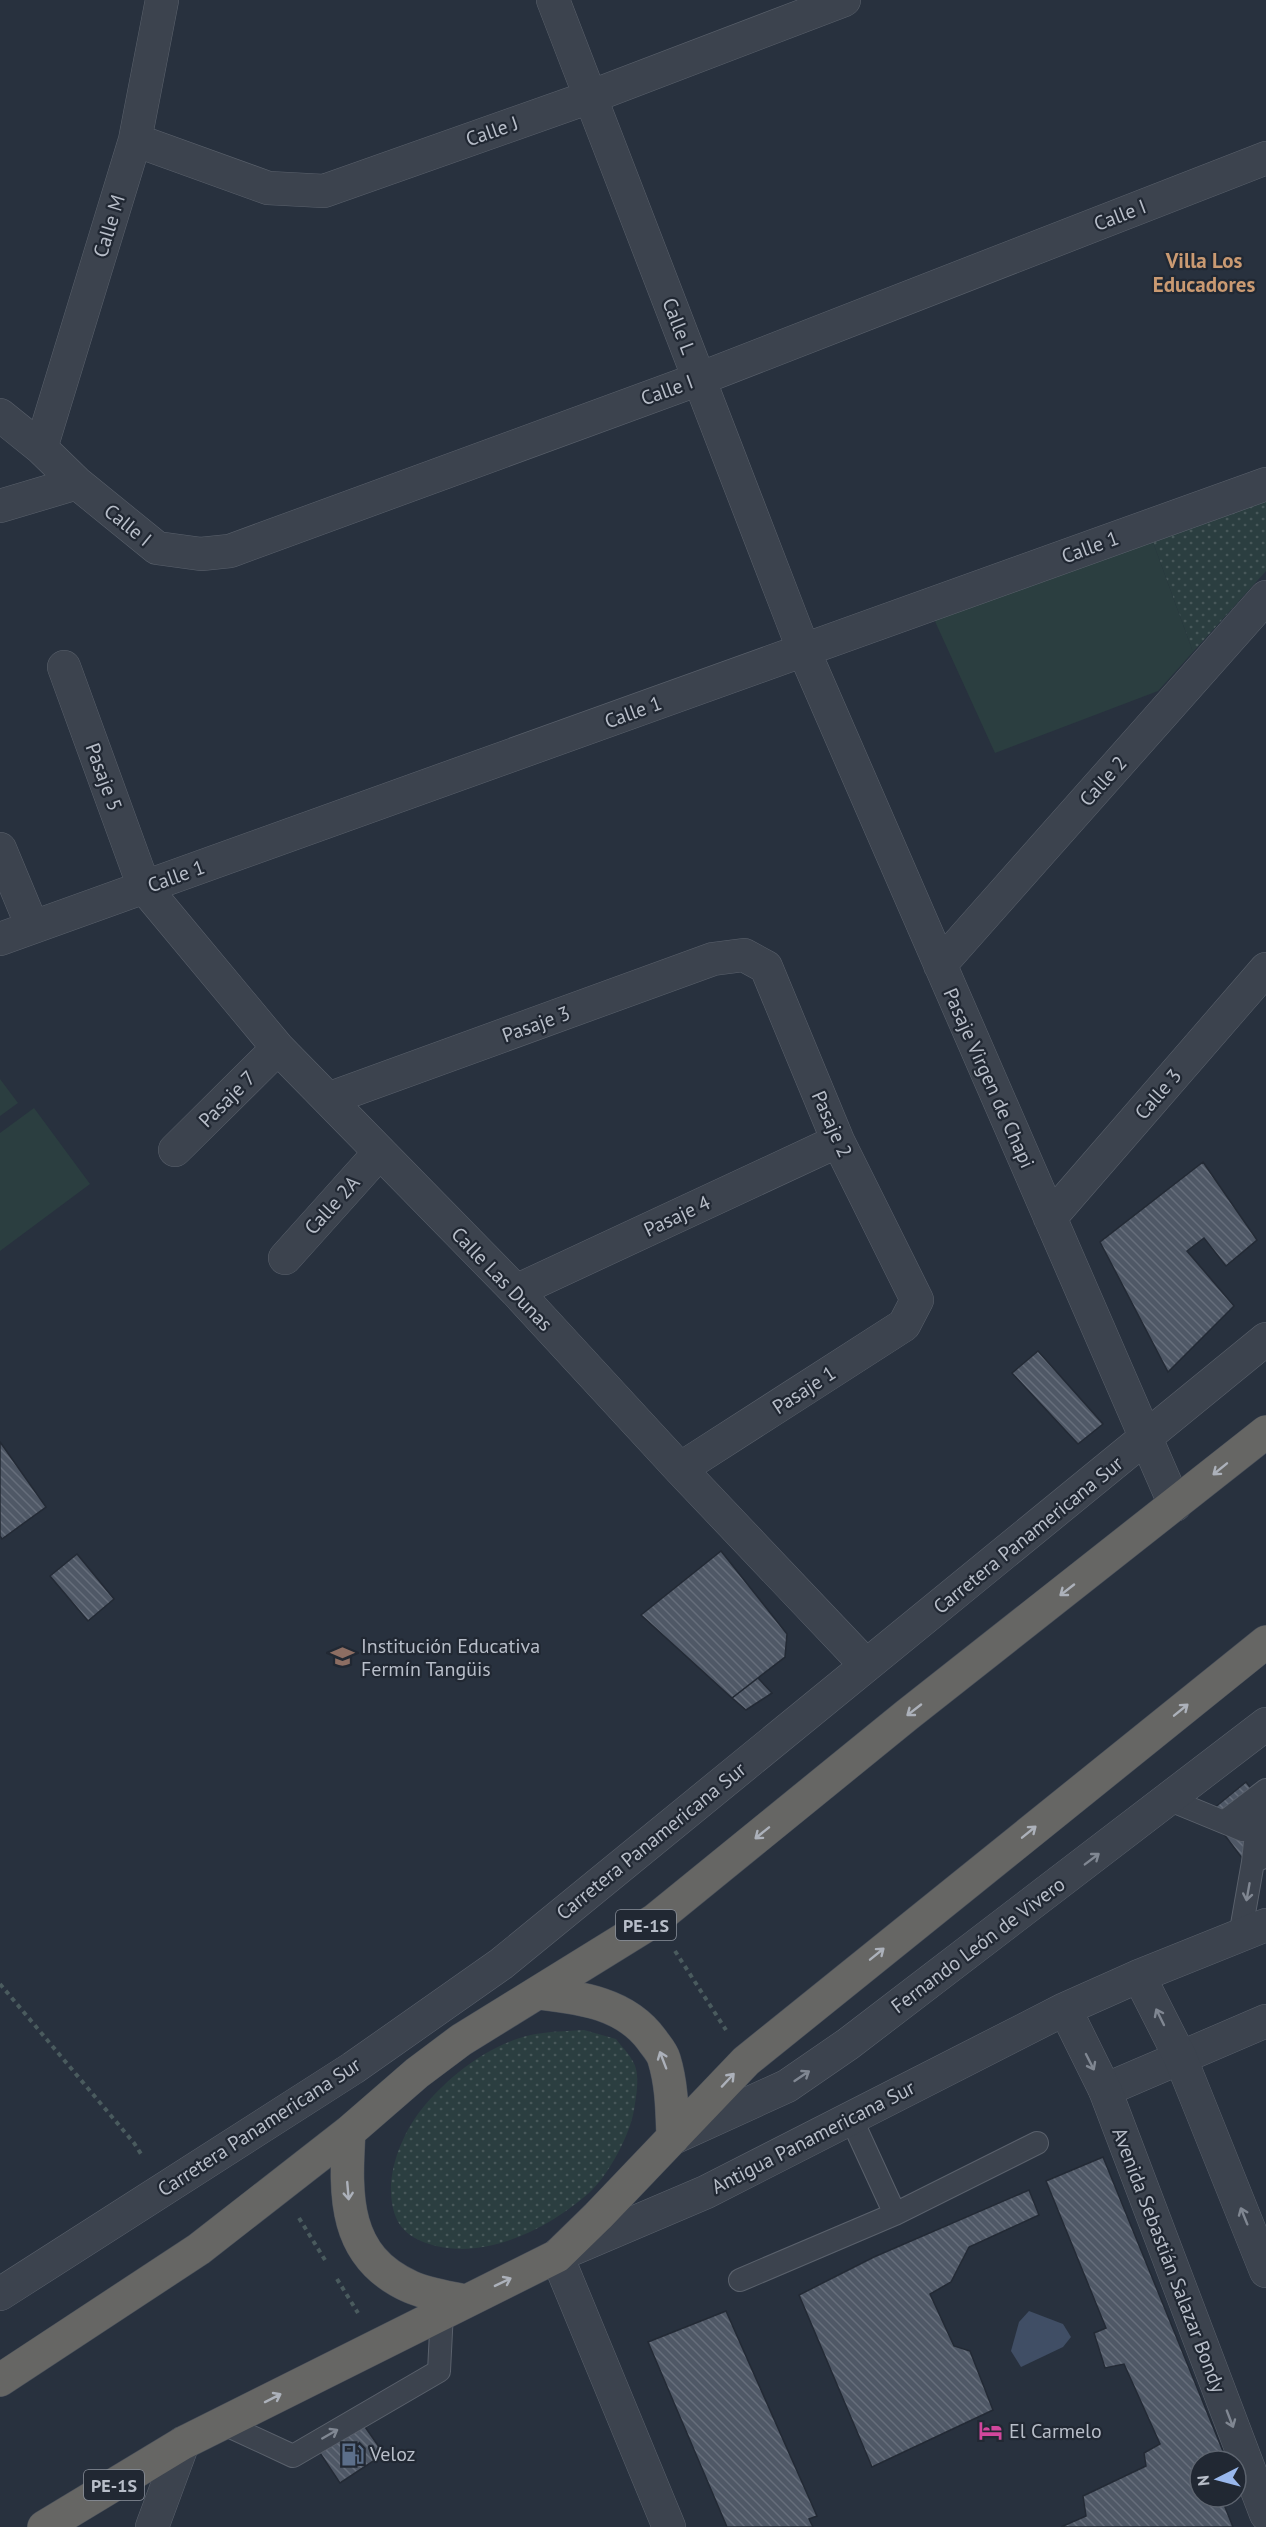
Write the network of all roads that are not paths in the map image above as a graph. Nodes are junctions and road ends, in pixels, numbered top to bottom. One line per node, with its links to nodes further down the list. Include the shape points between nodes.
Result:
1 (162, 0): 5 (street, Calle M)
2 (553, 0): 4 (street, Calle L)
3 (844, 0): 4 (street, Calle J)
4 (590, 97): 5 (street, Calle J, via 324,190 268,188); 7 (street, Calle L)
5 (135, 140): 9 (street, Calle M)
6 (1266, 158): 7 (street, Calle I)
7 (699, 379): 10 (street, Calle I, via 230,551 201,554 157,548); 14 (street, Calle L)
8 (0, 414): 9 (street, Calle I)
9 (41, 448): 10 (street, Calle I)
10 (76, 483): 12 (street)
11 (1266, 484): 14 (street, Calle 1)
12 (0, 506)
13 (1266, 597): 21 (street, Calle 2)
14 (804, 651): 17 (street, Calle 1); 21 (street, Pasaje Virgen de Chapi)
15 (64, 667): 17 (street, Pasaje 5)
16 (0, 849): 18 (street)
17 (144, 887): 18 (street, Calle 1); 23 (street, Calle Las Dunas)
18 (33, 926): 19 (street, Calle 1)
19 (0, 939)
20 (744, 955): 24 (street, Pasaje 3, via 713,958); 25 (street, Pasaje 2, via 766,967)
21 (940, 965): 28 (street, Pasaje Virgen de Chapi)
22 (1266, 969): 28 (street, Calle 3)
23 (278, 1048): 24 (street, Calle Las Dunas); 26 (street, Pasaje 7)
24 (328, 1099): 27 (street, Calle Las Dunas)
25 (838, 1141): 30 (street, Pasaje 4); 31 (street, Pasaje 2)
26 (175, 1150)
27 (380, 1152): 29 (street, Calle 2A); 30 (street, Calle Las Dunas)
28 (1050, 1218): 34 (street, Pasaje Virgen de Chapi)
29 (285, 1258)
30 (516, 1292): 35 (street, Calle Las Dunas)
31 (917, 1300): 35 (street, Pasaje 1, via 904,1325)
32 (1266, 1339): 34 (street, Carretera Panamericana Sur)
33 (1266, 1432): 36 (highway, PE-1S, one-way to 36)
34 (1146, 1439): 36 (street, Pasaje Virgen de Chapi); 38 (street, Carretera Panamericana Sur)
35 (680, 1469): 38 (street, Calle Las Dunas)
36 (1175, 1505): 48 (highway, PE-1S, one-way to 48, via 655,1920)
37 (1266, 1641): 55 (highway, PE-1S, one-way to 37, via 746,2061)
38 (866, 1665): 61 (street, Carretera Panamericana Sur, via 501,1964 353,2067)
39 (1265, 1726): 41 (street, Fernando León de Vivero)
40 (1266, 1790): 43 (lane)
41 (1170, 1800): 43 (lane); 55 (street, Fernando León de Vivero, one-way to 41, via 787,2086)
42 (1266, 1814): 43 (lane, via 1243,1830)
43 (1224, 1822)
44 (1266, 1837): 45 (lane, via 1255,1843)
45 (1260, 1859): 46 (lane, one-way to 46)
46 (1253, 1931): 47 (street, Antigua Panamericana Sur)
47 (1139, 1976): 49 (street, Antigua Panamericana Sur); 51 (street, one-way to 47)
48 (539, 1993): 54 (highway, PE-1S, via 461,2040); 55 (highway, one-way to 48, via 664,2056 646,2032 617,2009 583,1998)
49 (1065, 2009): 52 (street, Avenida Sebastián Salazar Bondy, one-way to 52); 53 (street, Antigua Panamericana Sur)
50 (1266, 2021): 51 (street)
51 (1180, 2057): 52 (street); 59 (street, one-way to 51)
52 (1105, 2090): 66 (street, Avenida Sebastián Salazar Bondy, one-way to 66)
53 (851, 2118): 57 (lane); 58 (street, Antigua Panamericana Sur, via 706,2192)
54 (349, 2132): 62 (highway, one-way to 62, via 349,2211 361,2246 382,2271); 63 (highway, PE-1S, via 200,2249)
55 (674, 2138): 58 (highway, PE-1S)
56 (1037, 2143): 57 (lane)
57 (895, 2214): 60 (lane)
58 (557, 2256): 62 (highway, PE-1S, one-way to 58); 69 (street)
59 (1266, 2271)
60 (740, 2280)
61 (0, 2294)
62 (453, 2307): 64 (highway, PE-1S, one-way to 62); 64 (lane, one-way to 62, via 292,2456 439,2371)
63 (0, 2380)
64 (222, 2423): 65 (highway, PE-1S)
65 (183, 2443): 67 (highway, PE-1S); 68 (street)
66 (1266, 2514)
67 (44, 2527)
68 (152, 2527)
69 (669, 2527)

